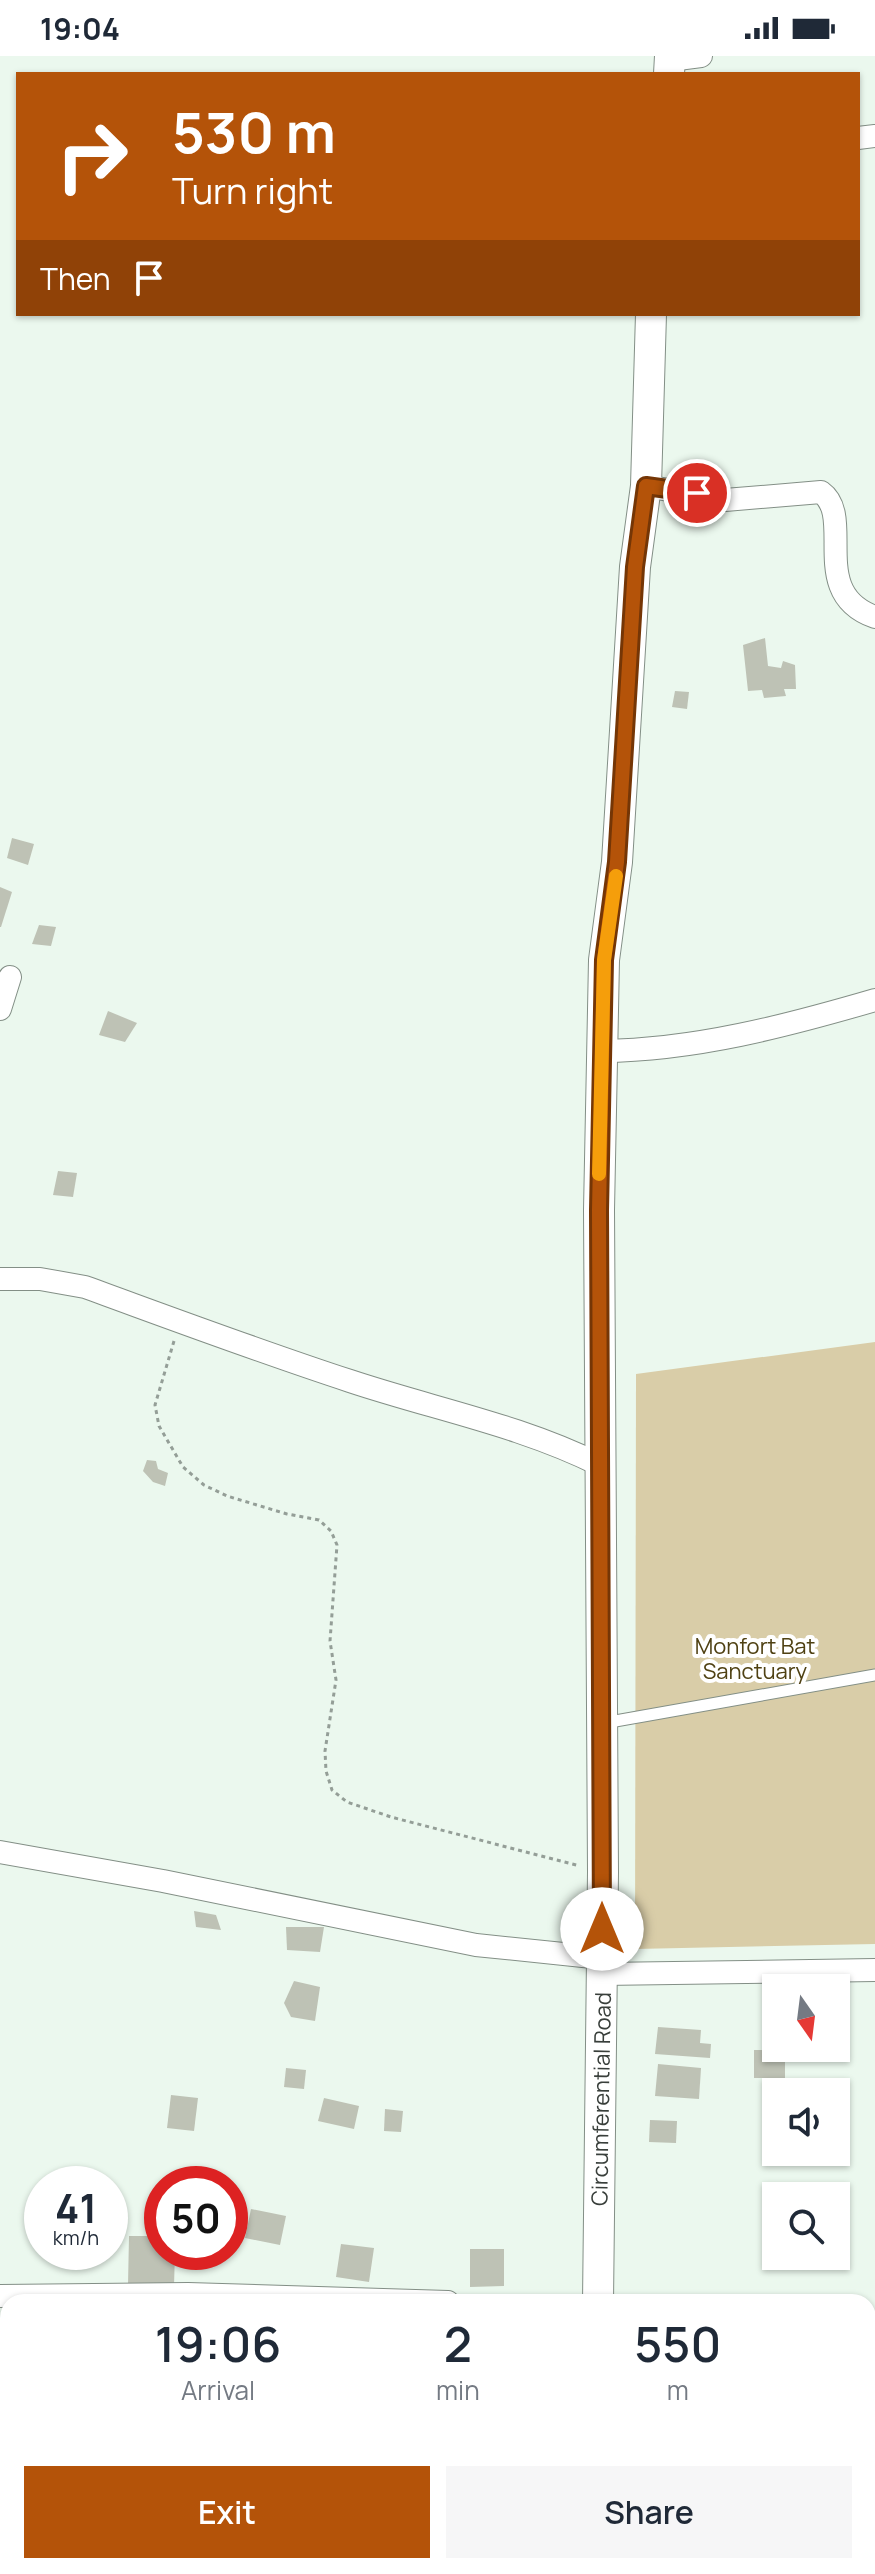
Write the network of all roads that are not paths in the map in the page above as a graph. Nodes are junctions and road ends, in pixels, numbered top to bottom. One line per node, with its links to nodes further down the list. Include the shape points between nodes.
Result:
1 (701, 56): 2 (street)
2 (670, 63)
3 (651, 316): 4 (main road, Circumferential Road)
4 (646, 486): 5 (street, via 725,500 821,492 831,503 842,593 852,606); 9 (main road, Circumferential Road, via 635,567 617,862 604,960)
5 (875, 617)
6 (10, 977): 8 (street)
7 (875, 1000): 9 (street, via 710,1041)
8 (0, 1009)
9 (602, 1051): 11 (main road, Circumferential Road)
10 (0, 1279): 11 (street, via 64,1281 353,1382 523,1432)
11 (600, 1465): 13 (main road, Circumferential Road)
12 (875, 1675): 13 (lane)
13 (601, 1724): 15 (main road, Circumferential Road)
14 (0, 1852): 15 (street)
15 (602, 1966): 16 (street); 17 (main road, Circumferential Road)
16 (875, 1970)
17 (598, 2294)

